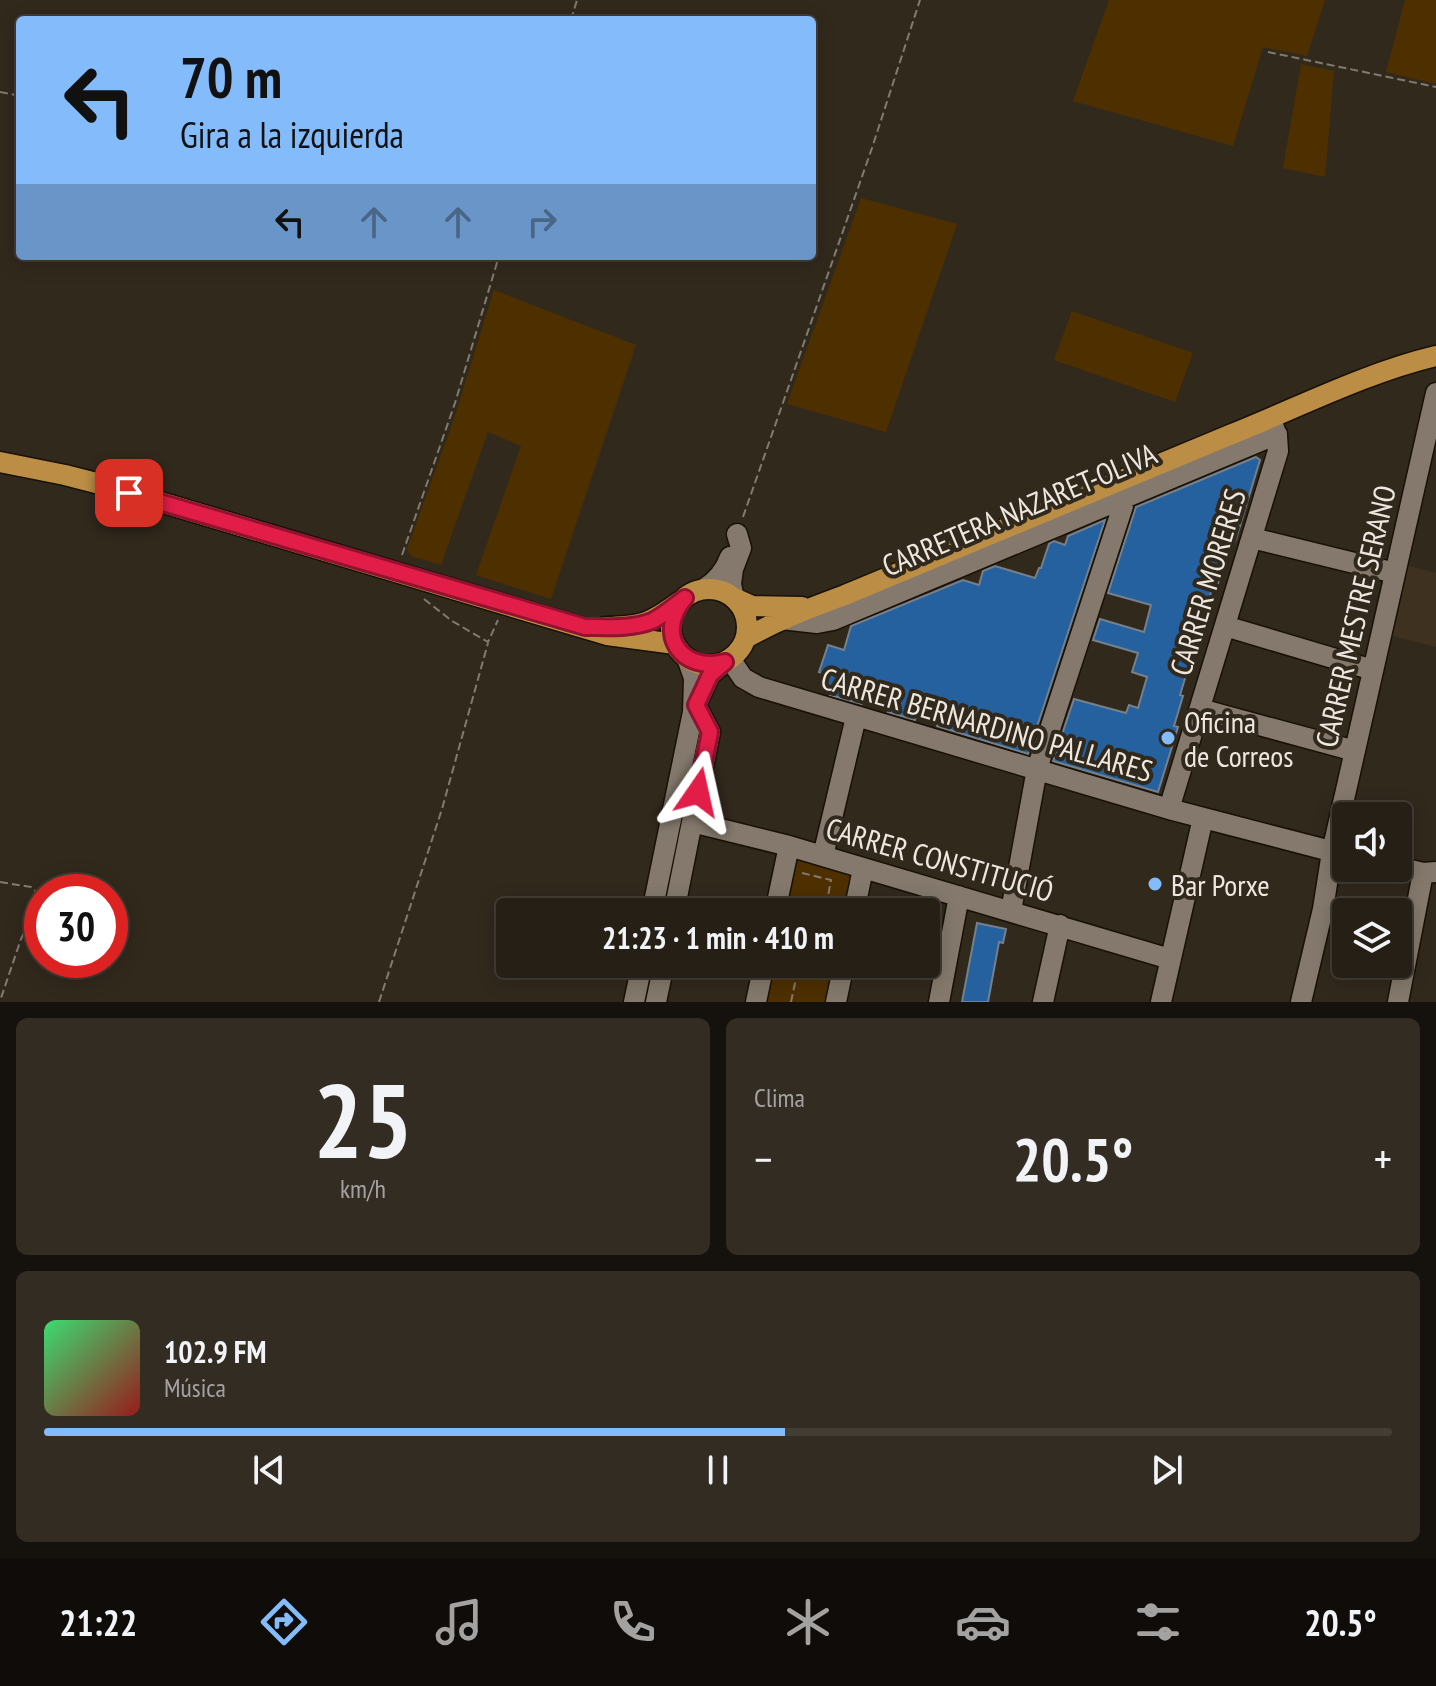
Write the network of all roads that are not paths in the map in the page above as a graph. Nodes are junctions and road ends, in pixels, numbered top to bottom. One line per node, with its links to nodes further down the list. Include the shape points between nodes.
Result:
1 (1436, 356): 3 (main road, via 1368,378)
2 (1436, 393): 7 (street, CARRER MESTRE SERANO)
3 (1274, 426): 5 (main road); 6 (street, CARRER MORERES, via 1278,451)
4 (0, 462): 14 (main road, via 100,484)
5 (1122, 488): 11 (main road); 12 (street, CARRETERA NAZARET-OLIVA, via 833,620); 23 (street, via 1123,506)
6 (1252, 538): 7 (street); 13 (street, CARRER MORERES)
7 (1395, 573): 18 (street, CARRER MESTRE SERANO)
8 (704, 589): 9 (main road); 10 (main road); 10 (street, via 726,566 737,534 741,548 733,569)
9 (685, 598): 14 (main road, via 644,623); 16 (main road, via 672,619)
10 (734, 598): 11 (main road, via 752,606); 15 (main road, via 746,616)
11 (810, 607): 12 (main road)
12 (782, 619): 15 (main road)
13 (1225, 626): 18 (street); 20 (street, CARRER MORERES)
14 (585, 627): 16 (main road)
15 (746, 638): 17 (main road)
16 (681, 651): 17 (main road, via 699,664); 19 (street, via 694,678)
17 (727, 661): 19 (street, via 710,675); 21 (street, CARRER BERNARDINO PALLARES, via 759,687)
18 (1373, 670): 22 (street, CARRER MESTRE SERANO)
19 (695, 708): 27 (street, via 710,732); 35 (street)
20 (1200, 709): 22 (street); 25 (street, CARRER MORERES)
21 (856, 717): 23 (street, CARRER BERNARDINO PALLARES); 30 (street)
22 (1355, 751): 24 (street, CARRER MESTRE SERANO)
23 (1037, 769): 25 (street, CARRER BERNARDINO PALLARES); 39 (street)
24 (1347, 802)
25 (1169, 809): 26 (street, CARRER BERNARDINO PALLARES)
26 (1203, 818): 29 (street, CARRER BERNARDINO PALLARES); 41 (street)
27 (692, 822): 28 (street, CARRER CONSTITUCIÓ); 36 (street)
28 (789, 846): 30 (street, CARRER CONSTITUCIÓ); 37 (street)
29 (1332, 851)
30 (823, 856): 31 (street, CARRER CONSTITUCIÓ)
31 (863, 869): 34 (street, CARRER CONSTITUCIÓ); 38 (street)
32 (1430, 872): 54 (street)
33 (1332, 878): 53 (street, CARRER MESTRE SERANO)
34 (959, 896): 39 (street, CARRER CONSTITUCIÓ); 50 (street)
35 (655, 898)
36 (677, 898)
37 (778, 898)
38 (857, 898)
39 (1011, 911): 40 (street, CARRER CONSTITUCIÓ)
40 (1060, 925): 41 (street, CARRER CONSTITUCIÓ); 51 (street)
41 (1170, 959): 52 (street)
42 (639, 978): 46 (street)
43 (661, 978): 47 (street)
44 (761, 978): 48 (street)
45 (841, 978): 49 (street)
46 (634, 1002)
47 (656, 1002)
48 (756, 1002)
49 (836, 1002)
50 (939, 1002)
51 (1043, 1002)
52 (1161, 1002)
53 (1301, 1002)
54 (1398, 1002)

